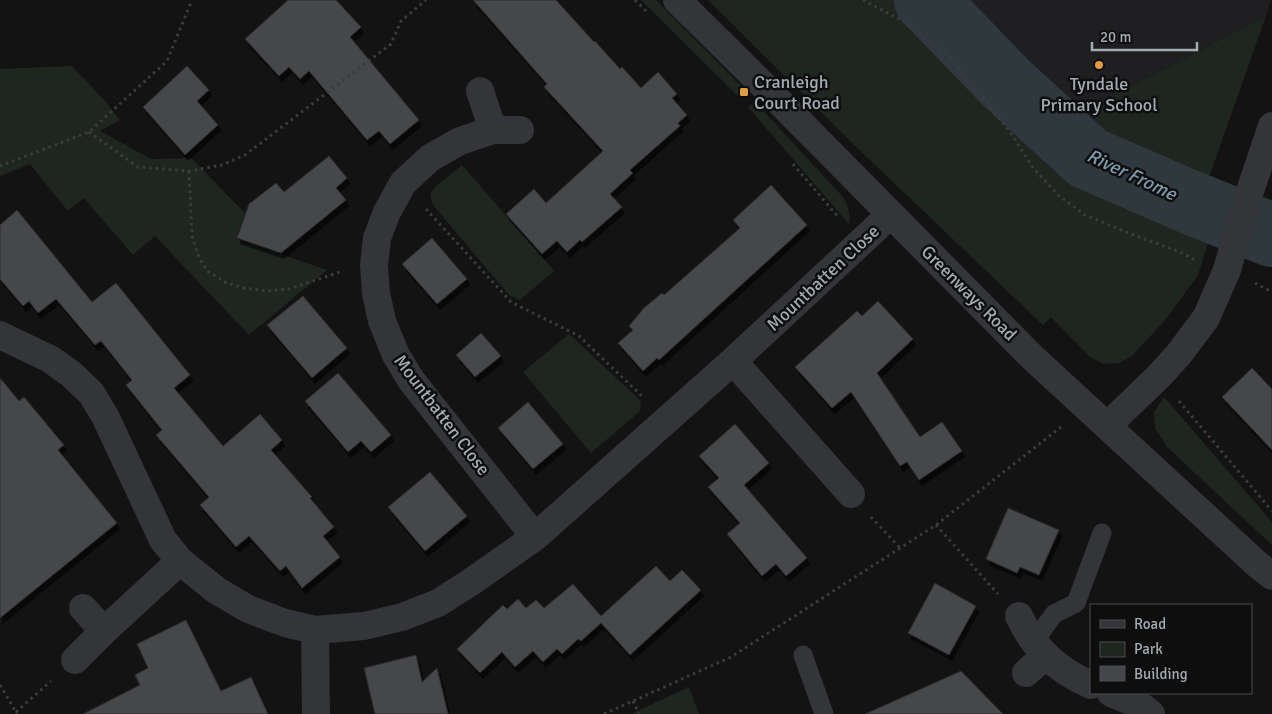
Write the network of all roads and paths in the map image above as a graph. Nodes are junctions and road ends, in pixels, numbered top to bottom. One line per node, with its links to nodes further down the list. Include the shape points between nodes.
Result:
1 (192, 0): 9 (path, via 166,61)
2 (426, 0): 11 (path, via 401,21 391,44 245,156 222,165)
3 (677, 0): 13 (street, Greenways Road)
4 (864, 0): 15 (path, via 903,21 949,56 1008,128 1034,169 1058,195 1085,215 1180,252)
5 (480, 90): 7 (street)
6 (1272, 126): 15 (street, via 1246,200)
7 (493, 130): 8 (street, Mountbatten Close); 12 (street, Mountbatten Close, via 460,141 430,158)
8 (520, 130)
9 (89, 132): 10 (path); 11 (path, via 138,166)
10 (0, 166)
11 (189, 171): 14 (path, via 192,236 198,256 207,271 227,283 267,291 289,290 343,271)
12 (403, 183): 14 (street, Mountbatten Close, via 377,238); 20 (path, via 511,302 580,336)
13 (890, 214): 17 (street, Mountbatten Close); 19 (street, Greenways Road, via 1032,357)
14 (374, 266): 26 (street, Mountbatten Close, via 382,321 396,355 411,380)
15 (1228, 266): 18 (street, via 1206,318)
16 (0, 335): 28 (street, Mountbatten Close, via 50,359 91,393 163,540)
17 (733, 361): 20 (street, Mountbatten Close); 22 (street)
18 (1159, 376): 21 (street); 23 (path)
19 (1087, 407): 21 (street, Greenways Road); 24 (path)
20 (668, 420): 26 (street, Mountbatten Close)
21 (1107, 426): 29 (street, Greenways Road)
22 (851, 494): 27 (path)
23 (1272, 511)
24 (936, 525): 27 (path); 31 (path)
25 (1102, 533): 35 (lane, via 1076,603 1054,614)
26 (535, 537): 32 (street, Mountbatten Close, via 438,603 402,617 364,626)
27 (901, 549): 40 (path, via 731,657)
28 (180, 561): 32 (street, Mountbatten Close, via 216,590 248,609); 33 (street)
29 (1272, 576)
30 (83, 608): 33 (street)
31 (1018, 616): 35 (street)
32 (315, 630): 42 (street)
33 (104, 631): 36 (street)
34 (803, 655): 45 (lane)
35 (1035, 657): 37 (street)
36 (75, 660): 41 (path)
37 (1090, 684)
38 (0, 685): 41 (path)
39 (1113, 694): 46 (street, via 1140,705)
40 (633, 701): 43 (path); 44 (path)
41 (17, 713)
42 (316, 714)
43 (604, 714)
44 (639, 714)
45 (824, 714)
46 (1151, 714)

